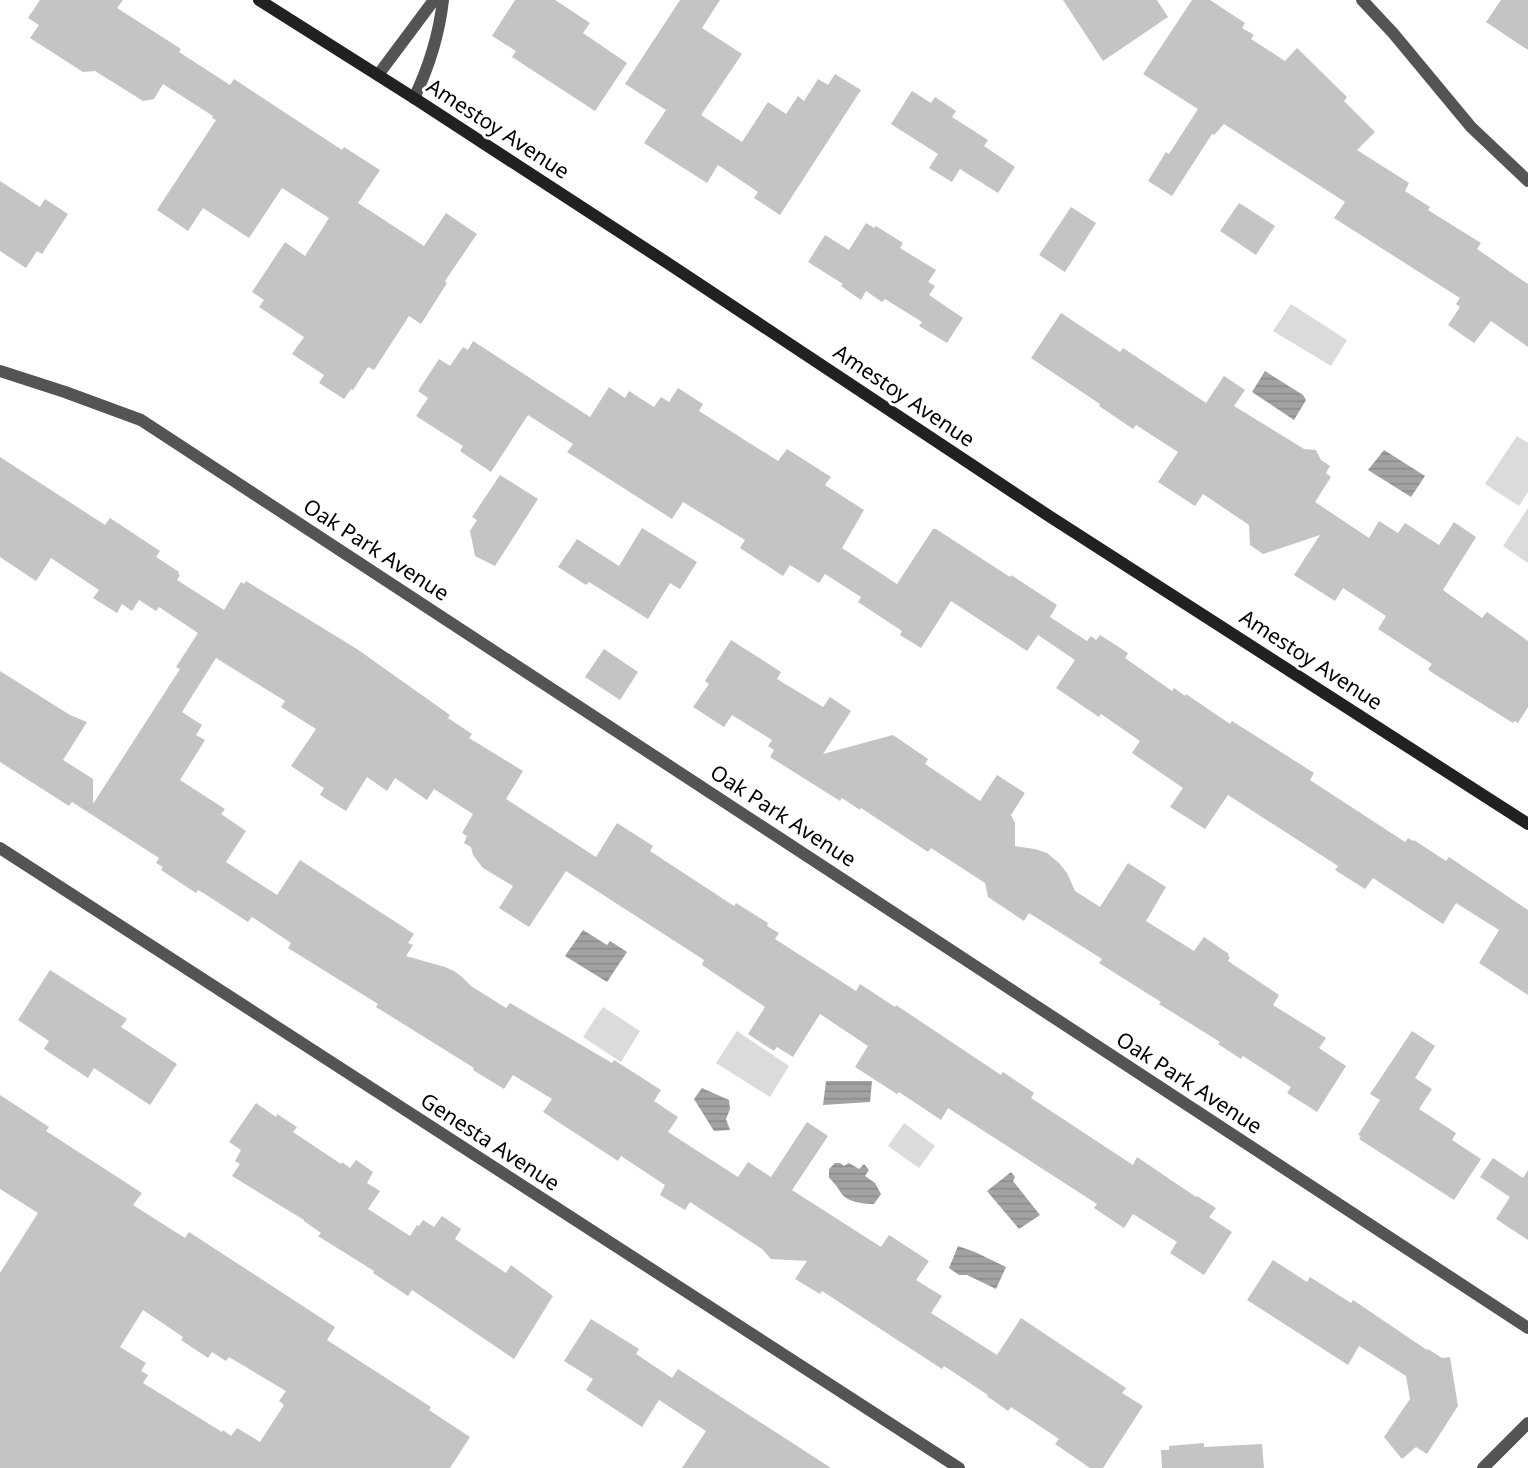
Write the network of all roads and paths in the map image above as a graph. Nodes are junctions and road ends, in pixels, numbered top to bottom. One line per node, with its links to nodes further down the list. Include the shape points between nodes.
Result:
1 (259, 0): 5 (street, Amestoy Avenue)
2 (434, 0): 5 (street)
3 (443, 0): 6 (street, via 427,71)
4 (1362, 0): 7 (street, via 1471,127)
5 (378, 75): 6 (street, Amestoy Avenue)
6 (414, 98): 9 (street, Amestoy Avenue, via 1049,516)
7 (1528, 181)
8 (0, 371): 11 (street, Oak Park Avenue, via 141,420)
9 (1528, 824)
10 (0, 848): 13 (street, Genesta Avenue)
11 (1528, 1328)
12 (1528, 1423): 14 (street)
13 (959, 1468)
14 (1483, 1468)

